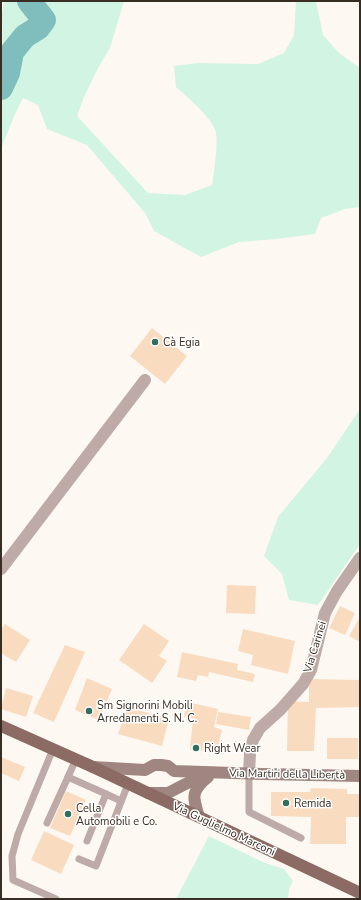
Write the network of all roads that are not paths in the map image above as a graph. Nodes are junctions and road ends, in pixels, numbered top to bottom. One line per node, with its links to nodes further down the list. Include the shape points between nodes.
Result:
1 (145, 380): 3 (street)
2 (360, 558): 9 (street, Via Carinei, via 325,613 311,670 303,684 260,728 253,740)
3 (1, 569)
4 (1, 726): 5 (main road, Via Guglielmo Marconi)
5 (53, 750): 6 (main road, Via Guglielmo Marconi); 22 (lane, via 18,834 12,856 13,880)
6 (76, 759): 7 (main road, Via Guglielmo Marconi); 11 (lane)
7 (93, 767): 8 (street, Via Martiri della Libertà, via 145,770 161,764 174,771); 12 (main road, Via Guglielmo Marconi)
8 (214, 772): 9 (street, Via Martiri della Libertà); 13 (street, Via Martiri della Libertà, via 168,793); 16 (street, Via Martiri della Libertà, via 199,784 194,792)
9 (249, 774): 10 (street, Via Martiri della Libertà); 18 (lane, via 248,812)
10 (360, 776)
11 (68, 777): 14 (lane); 17 (lane)
12 (128, 784): 13 (main road, Via Guglielmo Marconi); 15 (lane)
13 (148, 793): 16 (main road, Via Guglielmo Marconi)
14 (106, 794): 15 (lane); 19 (lane)
15 (121, 801): 20 (lane, via 96,866)
16 (199, 817): 21 (main road, Via Guglielmo Marconi)
17 (48, 823)
18 (301, 838)
19 (87, 841)
20 (79, 859)
21 (360, 893)
22 (56, 899)

